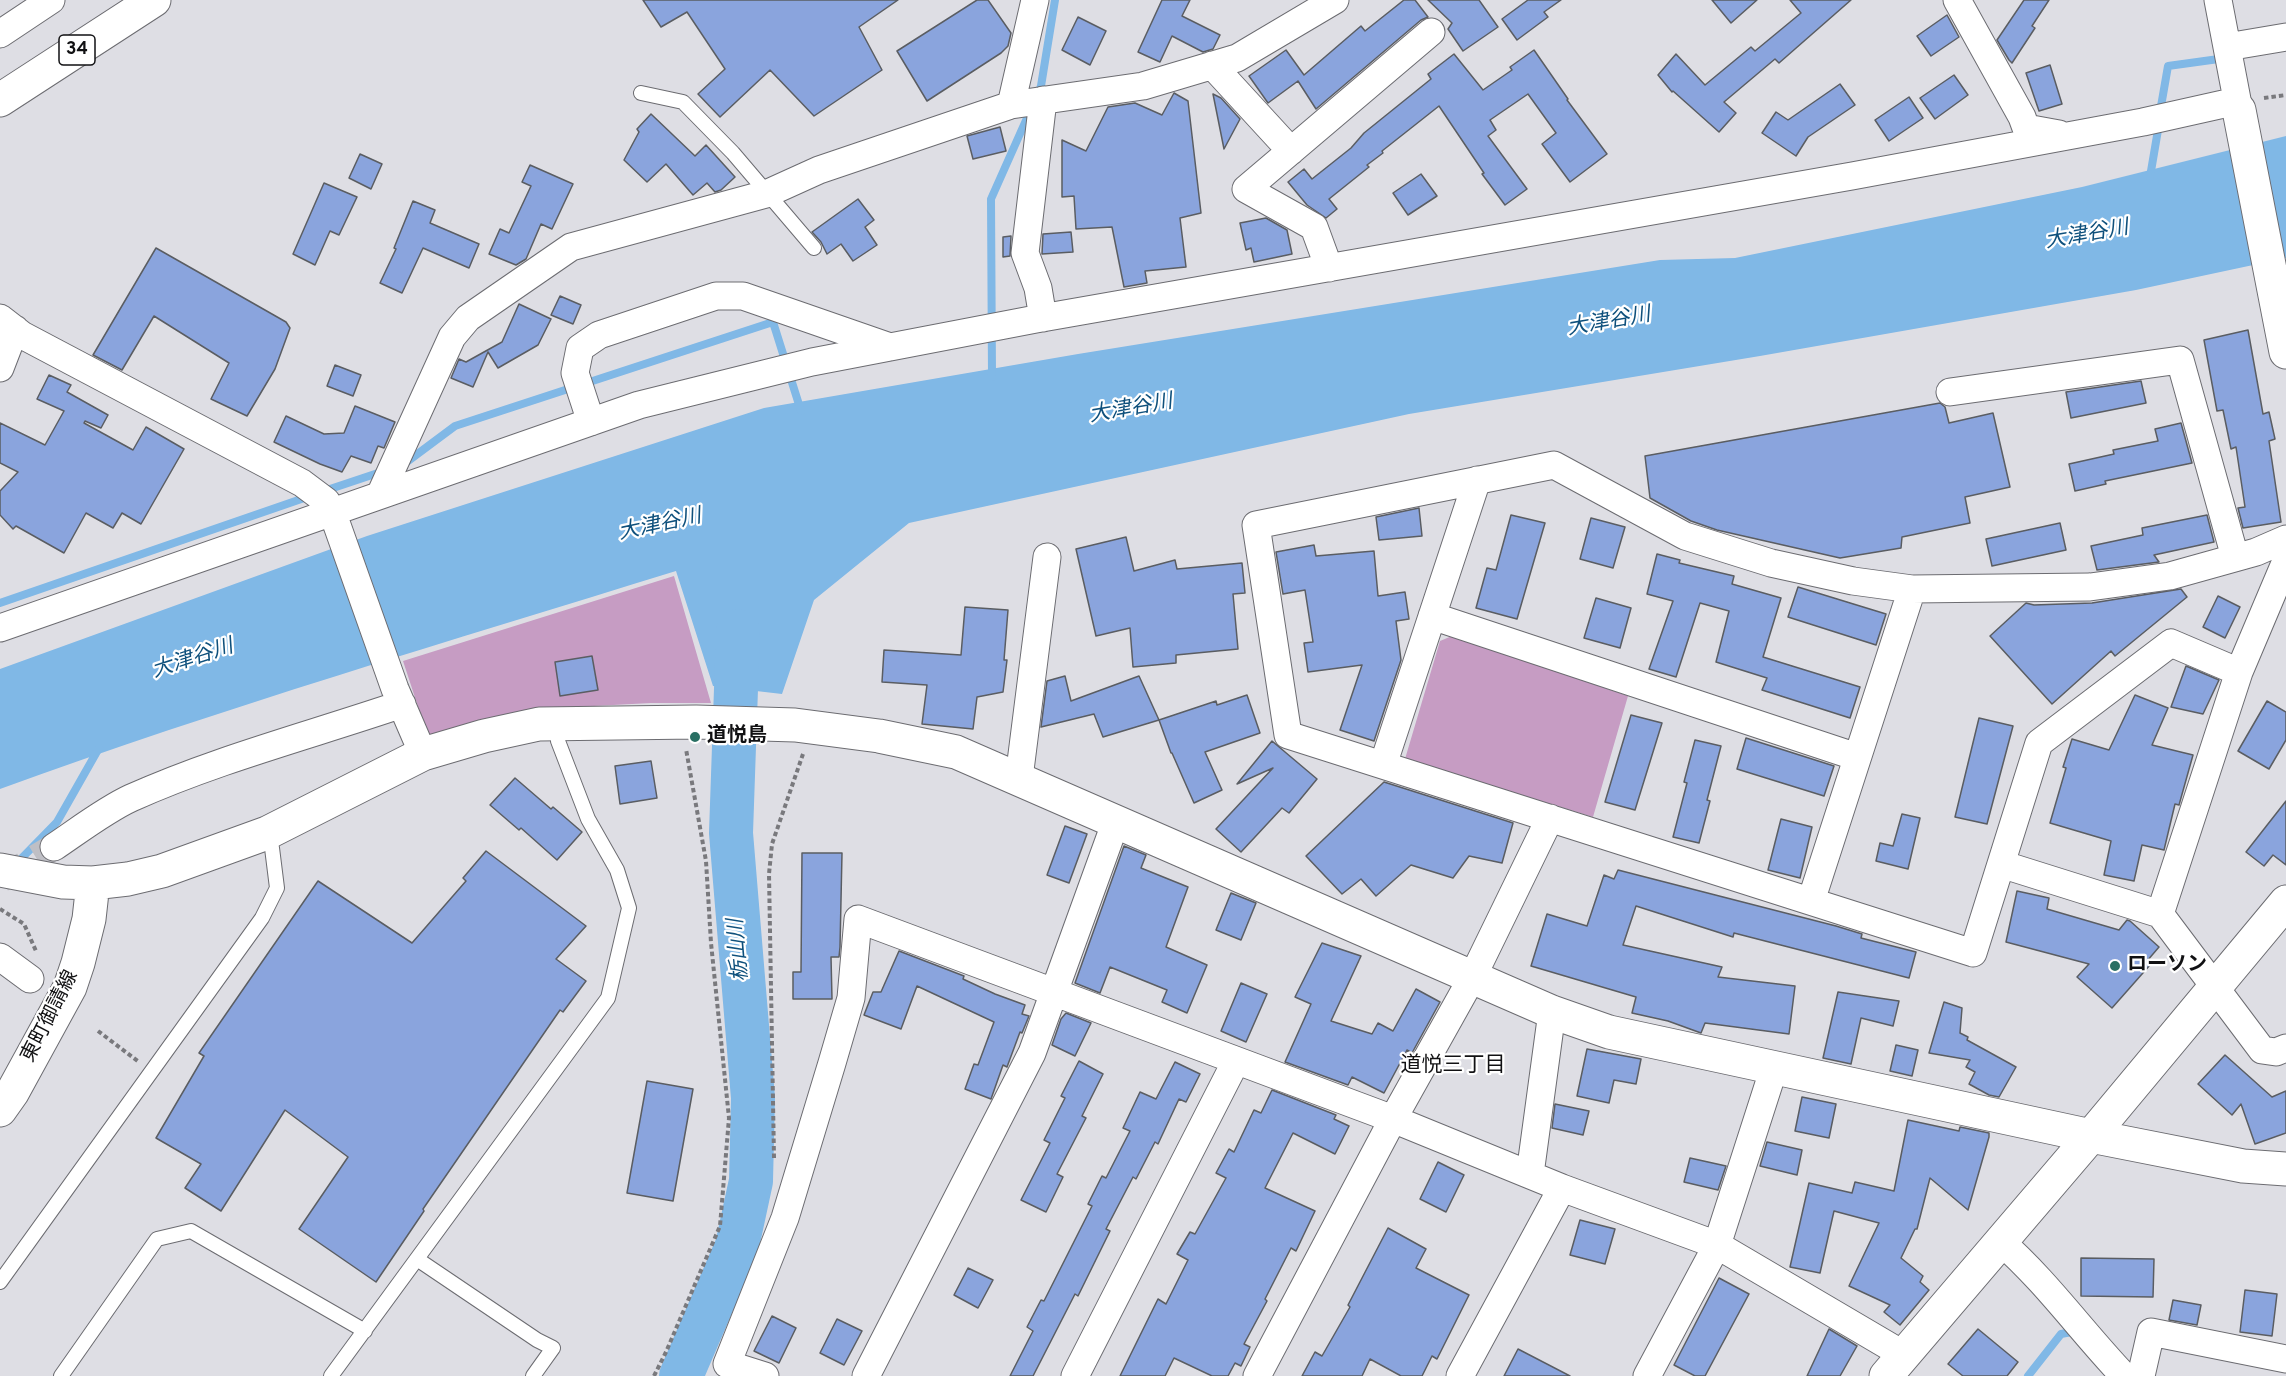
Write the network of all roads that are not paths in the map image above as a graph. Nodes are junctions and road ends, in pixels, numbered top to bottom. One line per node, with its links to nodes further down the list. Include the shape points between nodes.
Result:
1 (51, 0): 8 (street)
2 (154, 0): 13 (street, 34)
3 (1035, 0): 15 (street)
4 (1335, 0): 11 (street, via 1237,58)
5 (1957, 0): 17 (street, via 2026,128)
6 (2218, 0): 10 (street)
7 (1431, 32): 18 (street)
8 (0, 34)
9 (2286, 37): 10 (street)
10 (2227, 47): 16 (street)
11 (1212, 65): 14 (street, via 1143,86); 18 (street)
12 (640, 93): 19 (lane, via 683,102)
13 (0, 100)
14 (1043, 100): 15 (street); 22 (street, via 1025,253 1038,288)
15 (1011, 105): 19 (street, via 819,170)
16 (2238, 106): 17 (street); 25 (street)
17 (2069, 136): 21 (street)
18 (1291, 151): 21 (street, via 1246,189 1314,227)
19 (766, 194): 20 (lane); 30 (street, via 571,247 468,318 452,337)
20 (814, 248)
21 (1329, 268): 22 (street)
22 (1043, 318): 24 (street)
23 (7, 323): 26 (street); 31 (street, via 302,483 326,501)
24 (891, 347): 28 (street, via 812,362 639,405); 28 (street, via 743,296 716,296 599,335 580,348 575,373)
25 (2286, 352)
26 (0, 368)
27 (1950, 392): 34 (street, via 2180,360)
28 (591, 422): 30 (street)
29 (1477, 480): 36 (street, via 1554,465 1685,536 1771,563); 37 (street); 44 (street, via 1256,525 1288,735)
30 (380, 495): 31 (street)
31 (332, 511): 38 (street); 40 (street)
32 (2286, 539): 34 (street)
33 (1047, 557): 45 (street)
34 (2235, 557): 36 (street, via 2170,576 2090,587)
35 (2286, 561): 39 (street)
36 (1912, 589): 43 (street)
37 (1432, 616): 43 (street); 44 (street)
38 (0, 628)
39 (2239, 672): 50 (street, via 2171,643 2039,743); 55 (street)
40 (398, 696): 42 (street); 48 (street, via 321,732 232,758 129,799)
41 (558, 723): 42 (street, via 506,731); 45 (street, via 691,732 803,726 956,752); 73 (lane, via 558,741 588,819 617,870 629,908 608,998)
42 (423, 754): 52 (street, via 267,832 162,871)
43 (1857, 757): 53 (street)
44 (1383, 765): 46 (street)
45 (1019, 778): 47 (street)
46 (1550, 818): 53 (street); 57 (street)
47 (1116, 821): 57 (street); 60 (street)
48 (54, 847)
49 (272, 848): 74 (lane, via 277,888 262,918)
50 (2001, 864): 53 (street, via 1974,953); 55 (street)
51 (0, 870): 52 (street, via 27,877)
52 (93, 883): 65 (street, 東町御請線, via 89,920 70,987)
53 (1810, 901)
54 (2286, 902): 59 (street)
55 (2160, 914): 59 (street)
56 (0, 957): 58 (street)
57 (1473, 976): 61 (street); 66 (street)
58 (30, 979)
59 (2216, 988): 62 (street, via 2262,1050 2276,1052); 67 (street)
60 (1054, 993): 63 (street); 81 (street, via 858,919 851,998 832,1063 785,1218 727,1364); 82 (street, via 1032,1053)
61 (1552, 1012): 64 (street, via 1609,1032); 69 (street)
62 (2286, 1048)
63 (1236, 1060): 66 (street); 83 (street)
64 (1774, 1068): 67 (street); 72 (street)
65 (0, 1110)
66 (1393, 1119): 69 (street); 84 (street)
67 (2091, 1137): 68 (street, via 2243,1166); 71 (street)
68 (2286, 1169)
69 (1530, 1174): 70 (street)
70 (1562, 1188): 72 (street); 85 (street)
71 (2000, 1241): 77 (street); 87 (street)
72 (1717, 1245): 77 (street); 86 (street)
73 (417, 1259): 75 (lane); 80 (lane, via 553,1348)
74 (0, 1282)
75 (365, 1330): 78 (lane, via 191,1231 157,1239); 79 (lane)
76 (2286, 1359): 88 (street, via 2151,1332)
77 (1895, 1366)
78 (61, 1376)
79 (332, 1376)
80 (533, 1376)
81 (765, 1376)
82 (866, 1376)
83 (1075, 1376)
84 (1257, 1376)
85 (1460, 1376)
86 (1647, 1376)
87 (2124, 1376)
88 (2141, 1376)

